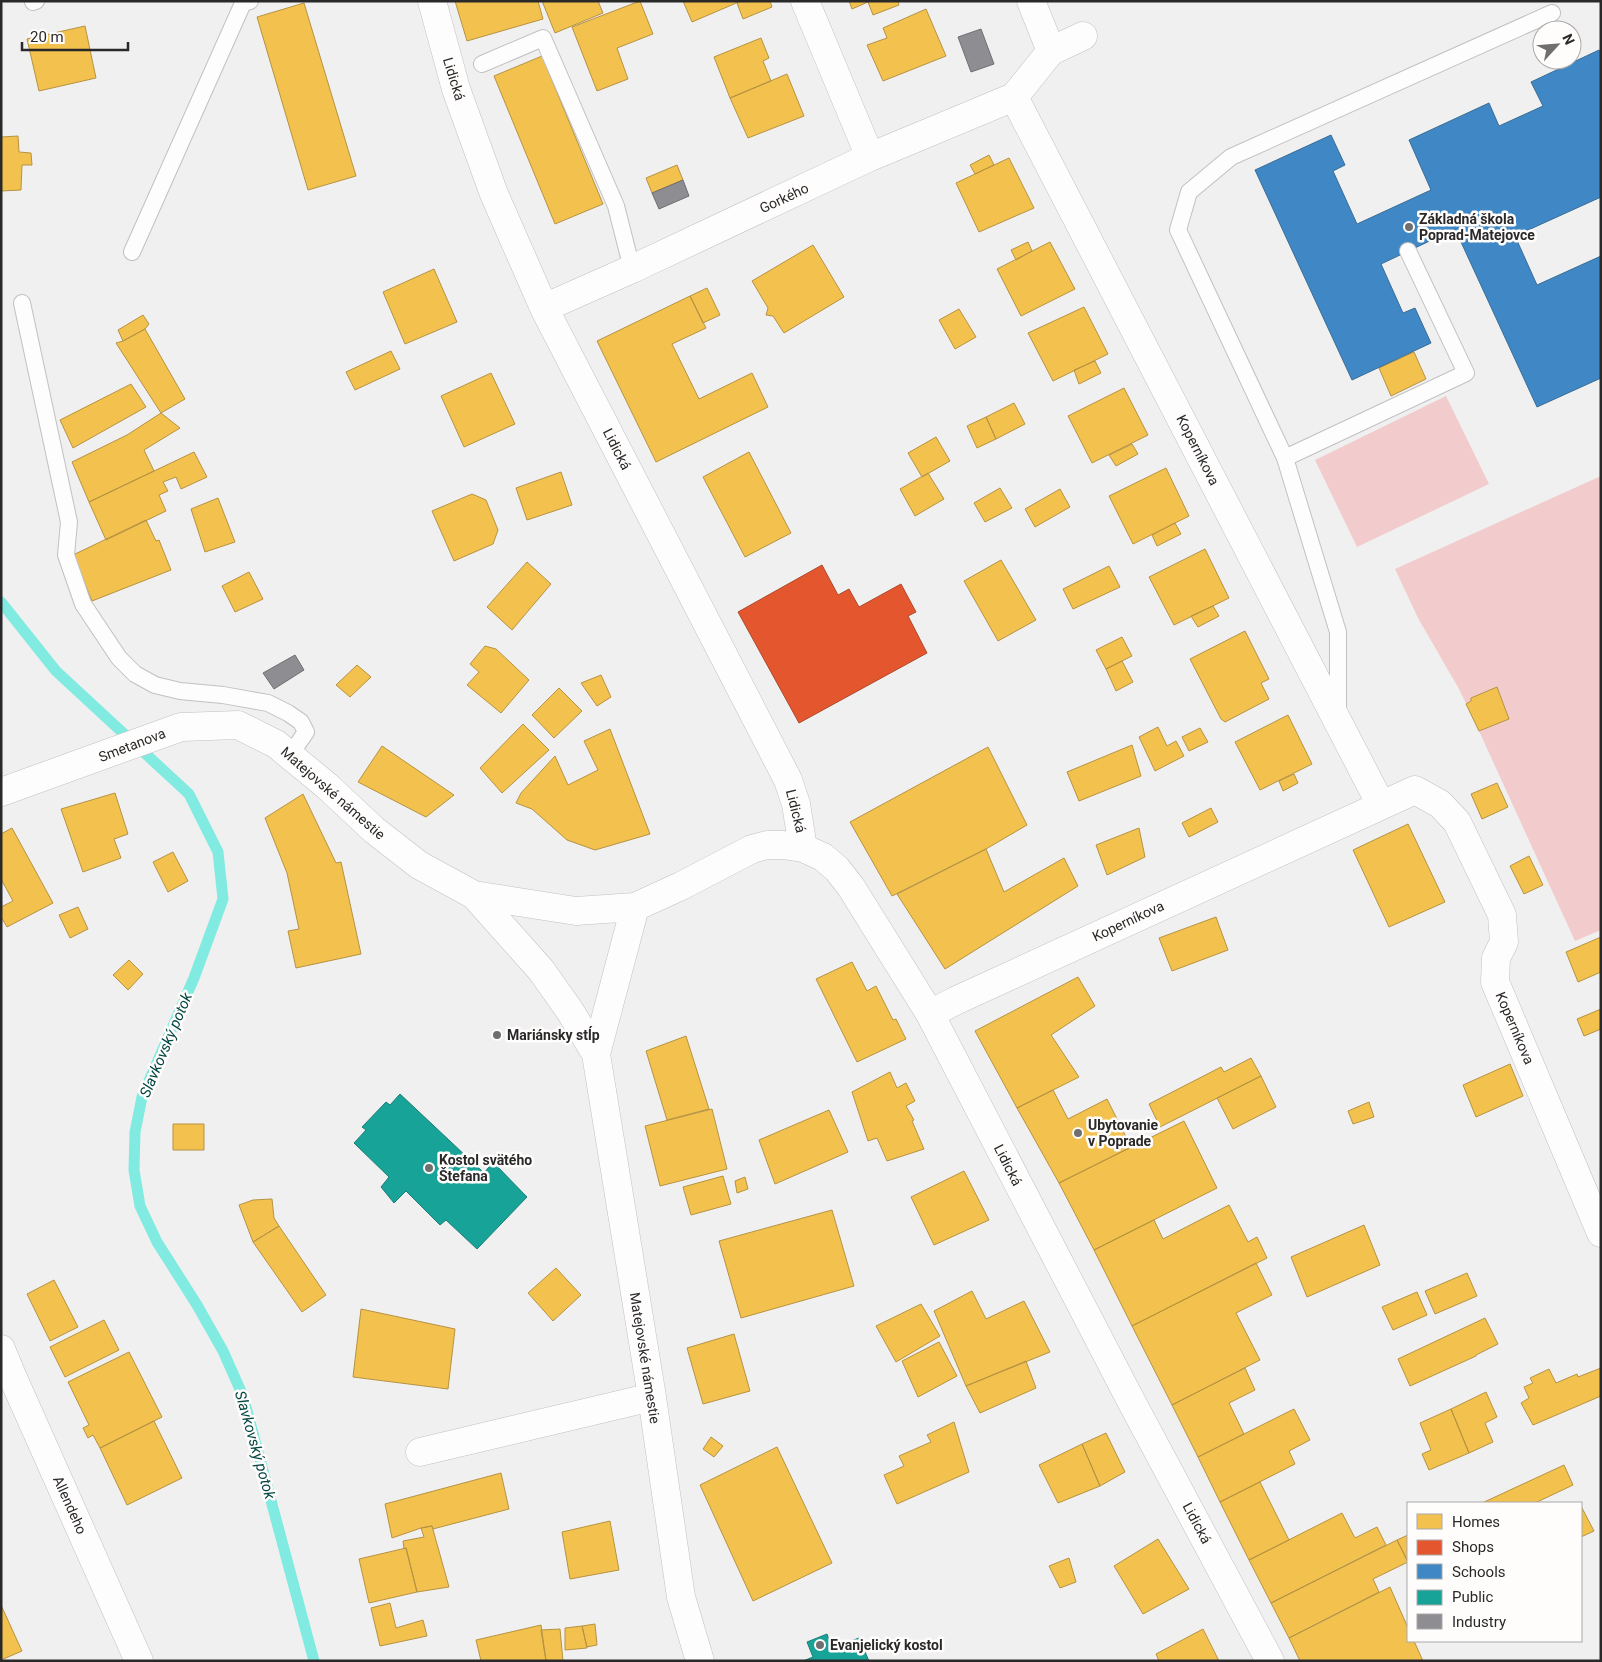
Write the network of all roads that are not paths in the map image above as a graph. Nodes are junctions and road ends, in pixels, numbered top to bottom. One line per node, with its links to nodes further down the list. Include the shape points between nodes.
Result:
1 (250, 1): 11 (lane, via 243,3)
2 (432, 1): 15 (street, Lidická, via 456,89 494,194)
3 (805, 1): 10 (street)
4 (1031, 1): 7 (street)
5 (1552, 12): 16 (lane, via 1232,157 1189,192 1178,230)
6 (1083, 36): 7 (street)
7 (1051, 51): 9 (street)
8 (482, 64): 13 (lane, via 543,38 616,206)
9 (1014, 97): 10 (street, Gorkého); 17 (street, Koperníkova)
10 (870, 157): 13 (street, Gorkého)
11 (132, 252)
12 (1408, 252): 16 (lane, via 1466,373)
13 (632, 269): 15 (street, Gorkého)
14 (22, 302): 19 (lane, via 69,522 66,555 83,604 134,674 155,685 180,691 268,703 302,722 306,732)
15 (544, 308): 22 (street, Lidická, via 788,780)
16 (1285, 458): 17 (lane, via 1338,632)
17 (1338, 720): 21 (street, Koperníkova)
18 (182, 727): 19 (street, Matejovské námestie, via 238,725 276,744); 20 (street, Smetanova)
19 (290, 755): 23 (street, Matejovské námestie, via 404,853)
20 (1, 792)
21 (1381, 805): 25 (street, Koperníkova); 27 (street, Koperníkova, via 1415,790 1440,804 1457,822 1502,915 1504,942 1496,958 1495,982)
22 (804, 848): 24 (street, Matejovské námestie, via 783,845 752,850); 25 (street, Lidická, via 823,856 851,887)
23 (474, 895): 24 (street, Matejovské námestie, via 576,911); 26 (street, Matejovské námestie, via 541,970)
24 (635, 907): 26 (street, Matejovské námestie)
25 (930, 1014): 33 (street, Lidická)
26 (596, 1054): 29 (street, Matejovské námestie)
27 (1601, 1233)
28 (1, 1349): 31 (street, Allendeho)
29 (652, 1397): 30 (street); 32 (street, Matejovské námestie, via 681,1598)
30 (420, 1452)
31 (139, 1661)
32 (700, 1661)
33 (1270, 1661)

